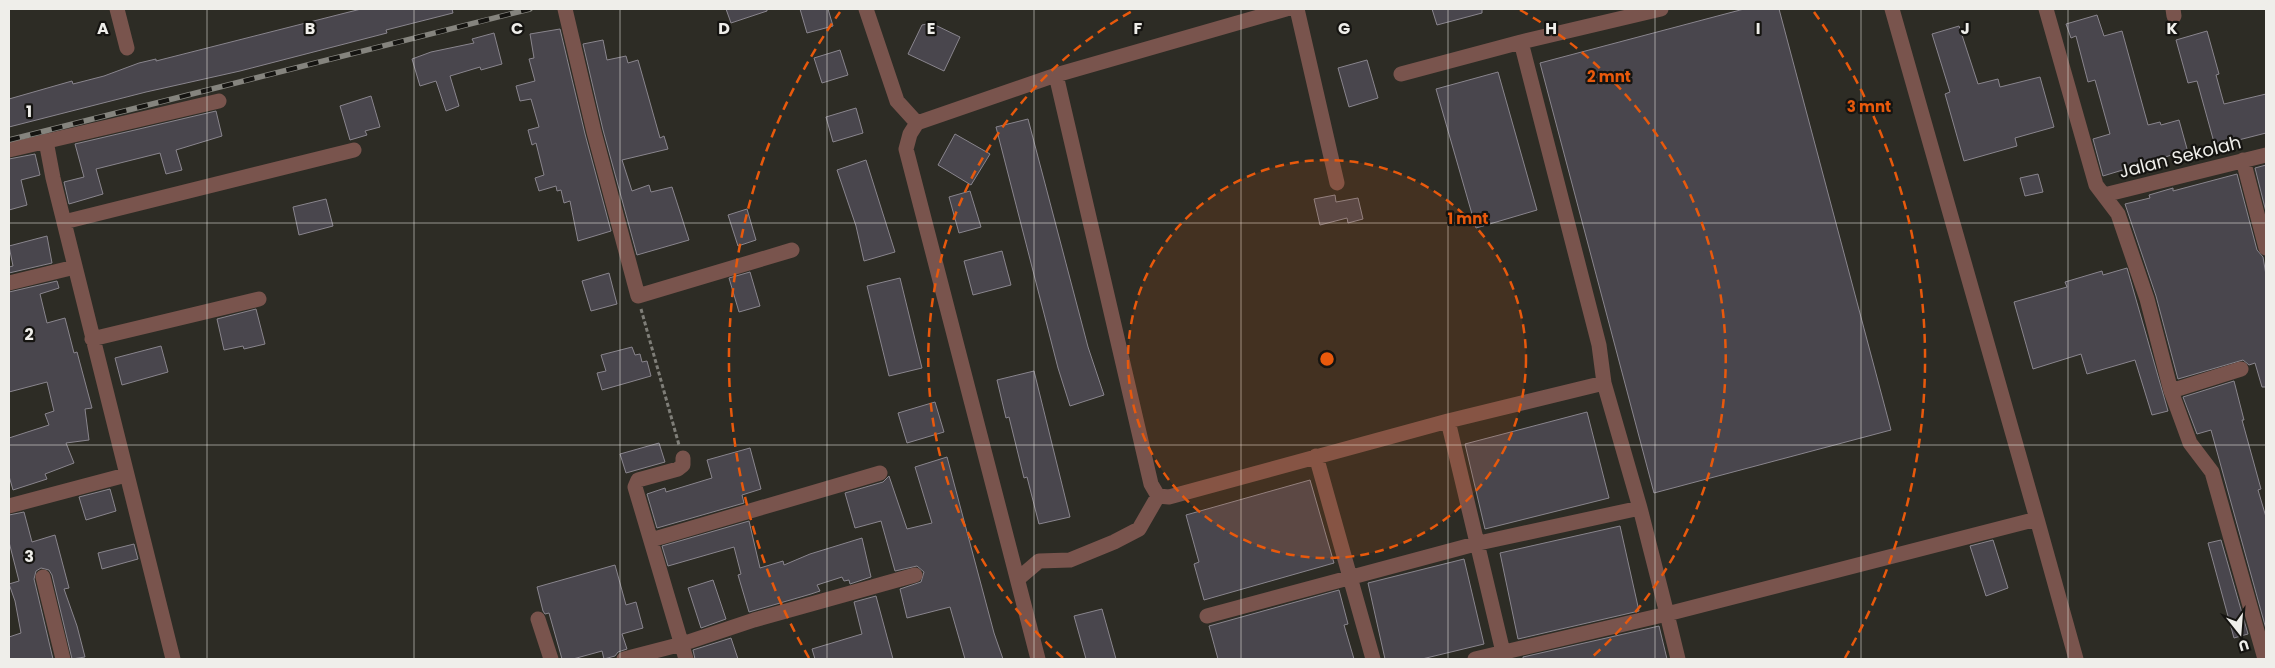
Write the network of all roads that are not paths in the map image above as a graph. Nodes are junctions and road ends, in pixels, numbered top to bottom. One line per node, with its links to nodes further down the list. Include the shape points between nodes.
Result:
1 (117, 9): 11 (street)
2 (565, 9): 25 (street, via 638,296)
3 (866, 9): 15 (street, via 897,102)
4 (1286, 9): 13 (street)
5 (1296, 9): 21 (street)
6 (1661, 9): 9 (street)
7 (1892, 9): 41 (street)
8 (2046, 9): 22 (street, via 2096,185)
9 (1640, 12): 10 (street)
10 (1520, 42): 12 (street); 31 (street, via 1599,345)
11 (127, 48)
12 (1401, 74)
13 (1056, 75): 15 (street); 38 (street, via 1151,484)
14 (219, 100): 16 (street)
15 (917, 123): 44 (street, via 906,149)
16 (46, 141): 17 (street); 23 (street)
17 (9, 150)
18 (354, 150): 23 (street)
19 (2266, 155): 20 (street, Jalan Sekolah)
20 (2243, 160): 22 (street, Jalan Sekolah); 24 (street)
21 (1337, 183)
22 (2104, 195): 32 (street, via 2121,222 2147,299)
23 (64, 222): 26 (street)
24 (2266, 248)
25 (792, 250)
26 (75, 267): 27 (street); 29 (street)
27 (9, 282)
28 (259, 299): 29 (street)
29 (92, 339): 37 (street)
30 (2241, 369): 32 (street)
31 (1604, 383): 33 (street); 40 (street)
32 (2171, 391): 64 (street, via 2190,443 2212,472)
33 (1448, 421): 34 (street); 43 (street)
34 (1316, 456): 38 (street, via 1170,497); 47 (street)
35 (683, 458): 42 (street, via 683,465 678,469 638,480 635,487)
36 (880, 473): 42 (street)
37 (126, 475): 39 (street); 56 (street)
38 (1158, 496): 45 (street, via 1139,529 1070,560)
39 (9, 506)
40 (1640, 508): 43 (street); 50 (street)
41 (2037, 519): 50 (street); 63 (street)
42 (651, 540): 53 (street)
43 (1478, 543): 47 (street); 54 (street)
44 (1011, 548): 45 (street); 49 (street)
45 (1039, 561): 49 (street)
46 (915, 575): 53 (street, via 694,639)
47 (1350, 576): 51 (street); 60 (street)
48 (43, 577): 55 (street)
49 (1019, 578): 59 (street)
50 (1667, 614): 54 (street); 62 (street)
51 (1207, 616)
52 (538, 619): 57 (street)
53 (684, 652): 58 (street)
54 (1503, 652): 61 (street)
55 (64, 659)
56 (173, 659)
57 (551, 659)
58 (624, 659)
59 (1038, 659)
60 (1373, 659)
61 (1475, 659)
62 (1678, 659)
63 (2076, 659)
64 (2265, 659)

